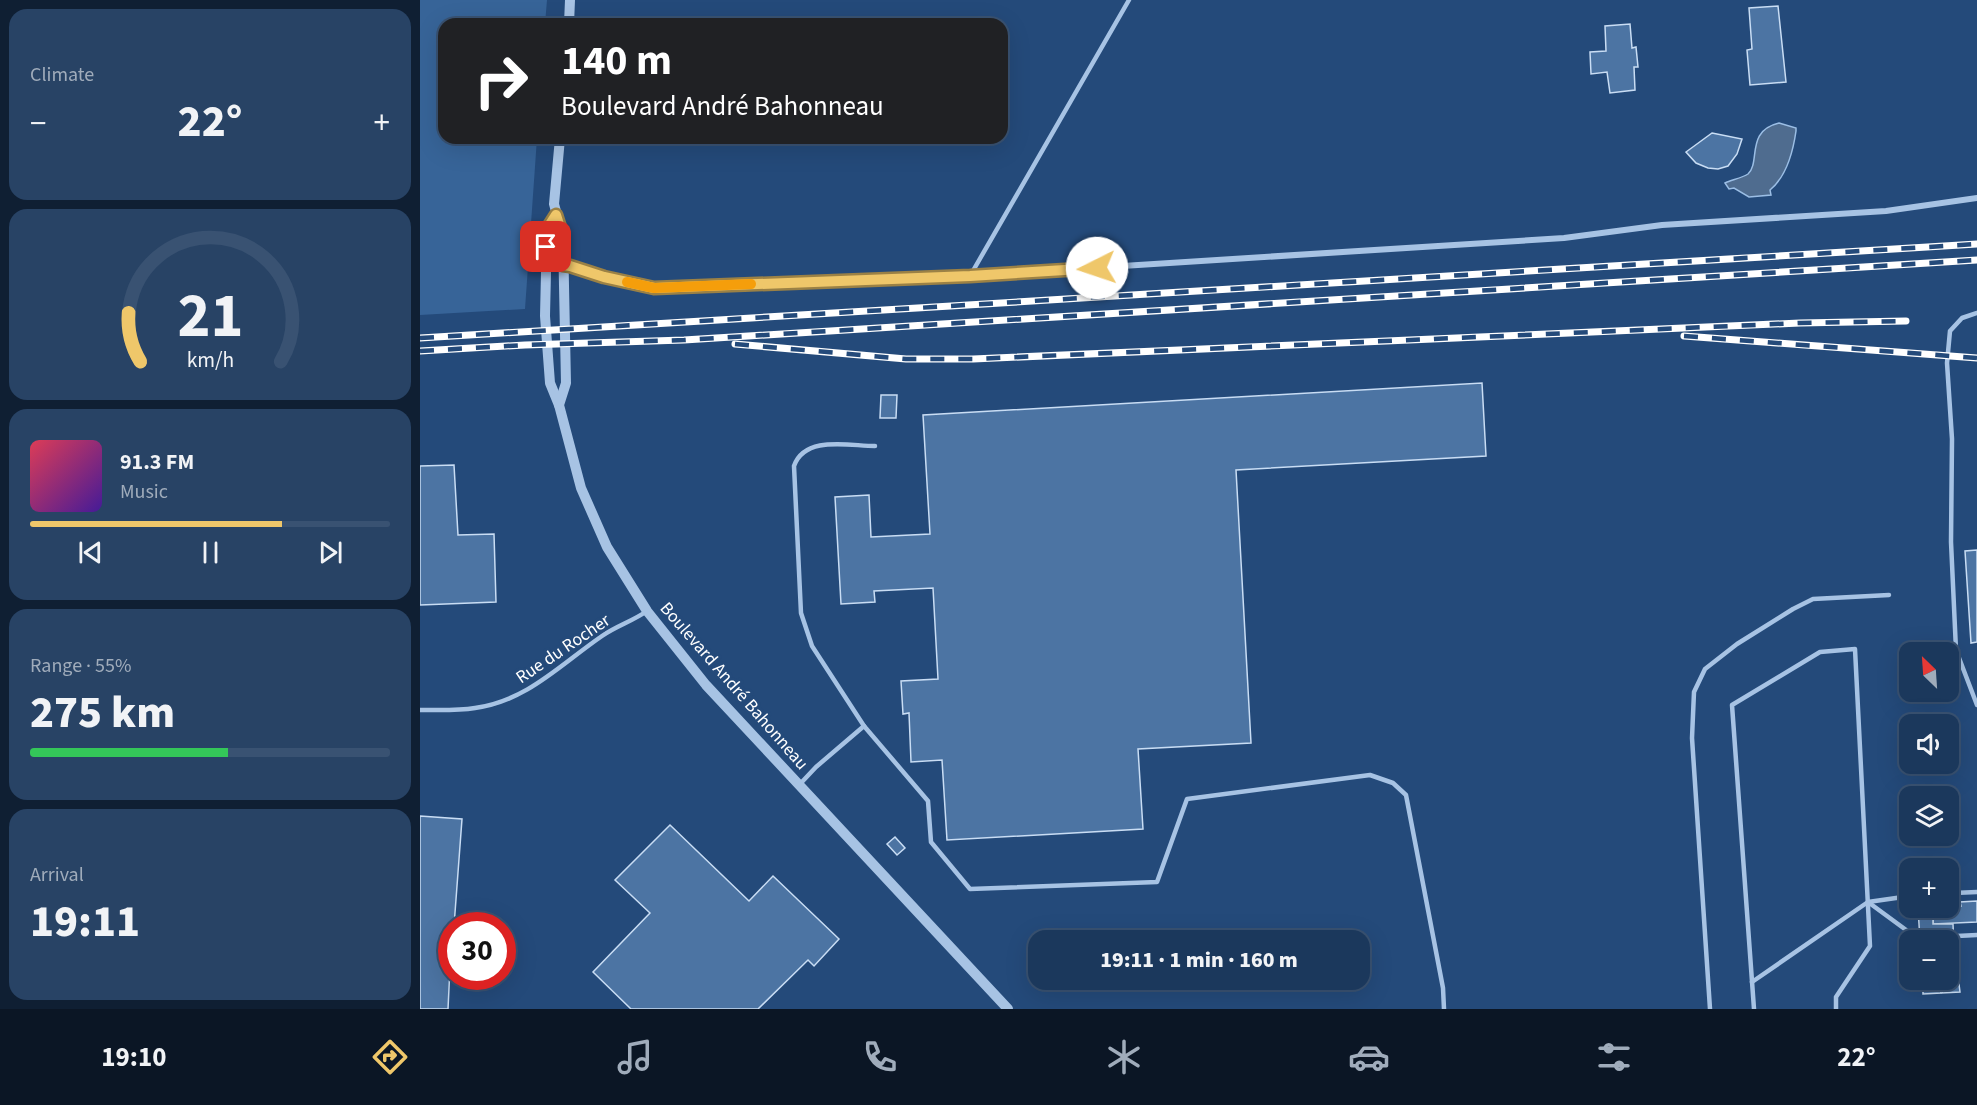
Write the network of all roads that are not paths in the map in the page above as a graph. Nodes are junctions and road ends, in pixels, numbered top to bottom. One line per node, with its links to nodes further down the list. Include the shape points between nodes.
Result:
1 (570, 0): 3 (street)
2 (1129, 0): 9 (lane)
3 (568, 18)
4 (559, 144): 6 (street, Boulevard André Bahonneau)
5 (1977, 198): 9 (street, via 1886,211 1662,225 1564,238)
6 (556, 215): 7 (street, Boulevard André Bahonneau, via 547,229); 8 (street, Boulevard André Bahonneau, via 563,237)
7 (545, 265): 8 (street); 11 (street, Boulevard André Bahonneau, via 550,383)
8 (563, 265): 9 (street, via 654,288); 11 (street, Boulevard André Bahonneau, via 566,383)
9 (970, 276)
10 (1977, 313): 15 (lane, via 1962,318 1950,331 1947,363 1956,650)
11 (560, 405): 14 (street, Boulevard André Bahonneau, via 588,505 607,547)
12 (875, 446): 17 (lane, via 807,448 794,466 801,613 812,646)
13 (1889, 595): 29 (lane, via 1813,599 1792,609 1705,669 1694,692 1692,738)
14 (646, 611): 16 (lane, Rue du Rocher, via 604,634 517,696 477,708); 18 (street, Boulevard André Bahonneau, via 706,685)
15 (1977, 705)
16 (420, 710)
17 (864, 726): 18 (lane); 28 (lane, via 928,801 932,842 970,889 1157,882 1187,799 1370,775 1393,783 1407,795)
18 (798, 786): 27 (street, Boulevard André Bahonneau)
19 (1977, 892): 20 (lane)
20 (1959, 893)
21 (1899, 898): 22 (lane)
22 (1868, 902): 23 (lane); 26 (lane); 26 (lane, via 1855,649 1820,652 1732,705); 31 (lane, via 1870,946 1836,997)
23 (1906, 930)
24 (1977, 935): 25 (lane)
25 (1959, 936)
26 (1752, 982): 30 (lane)
27 (1008, 1009)
28 (1444, 1009)
29 (1710, 1009)
30 (1754, 1009)
31 (1836, 1009)

